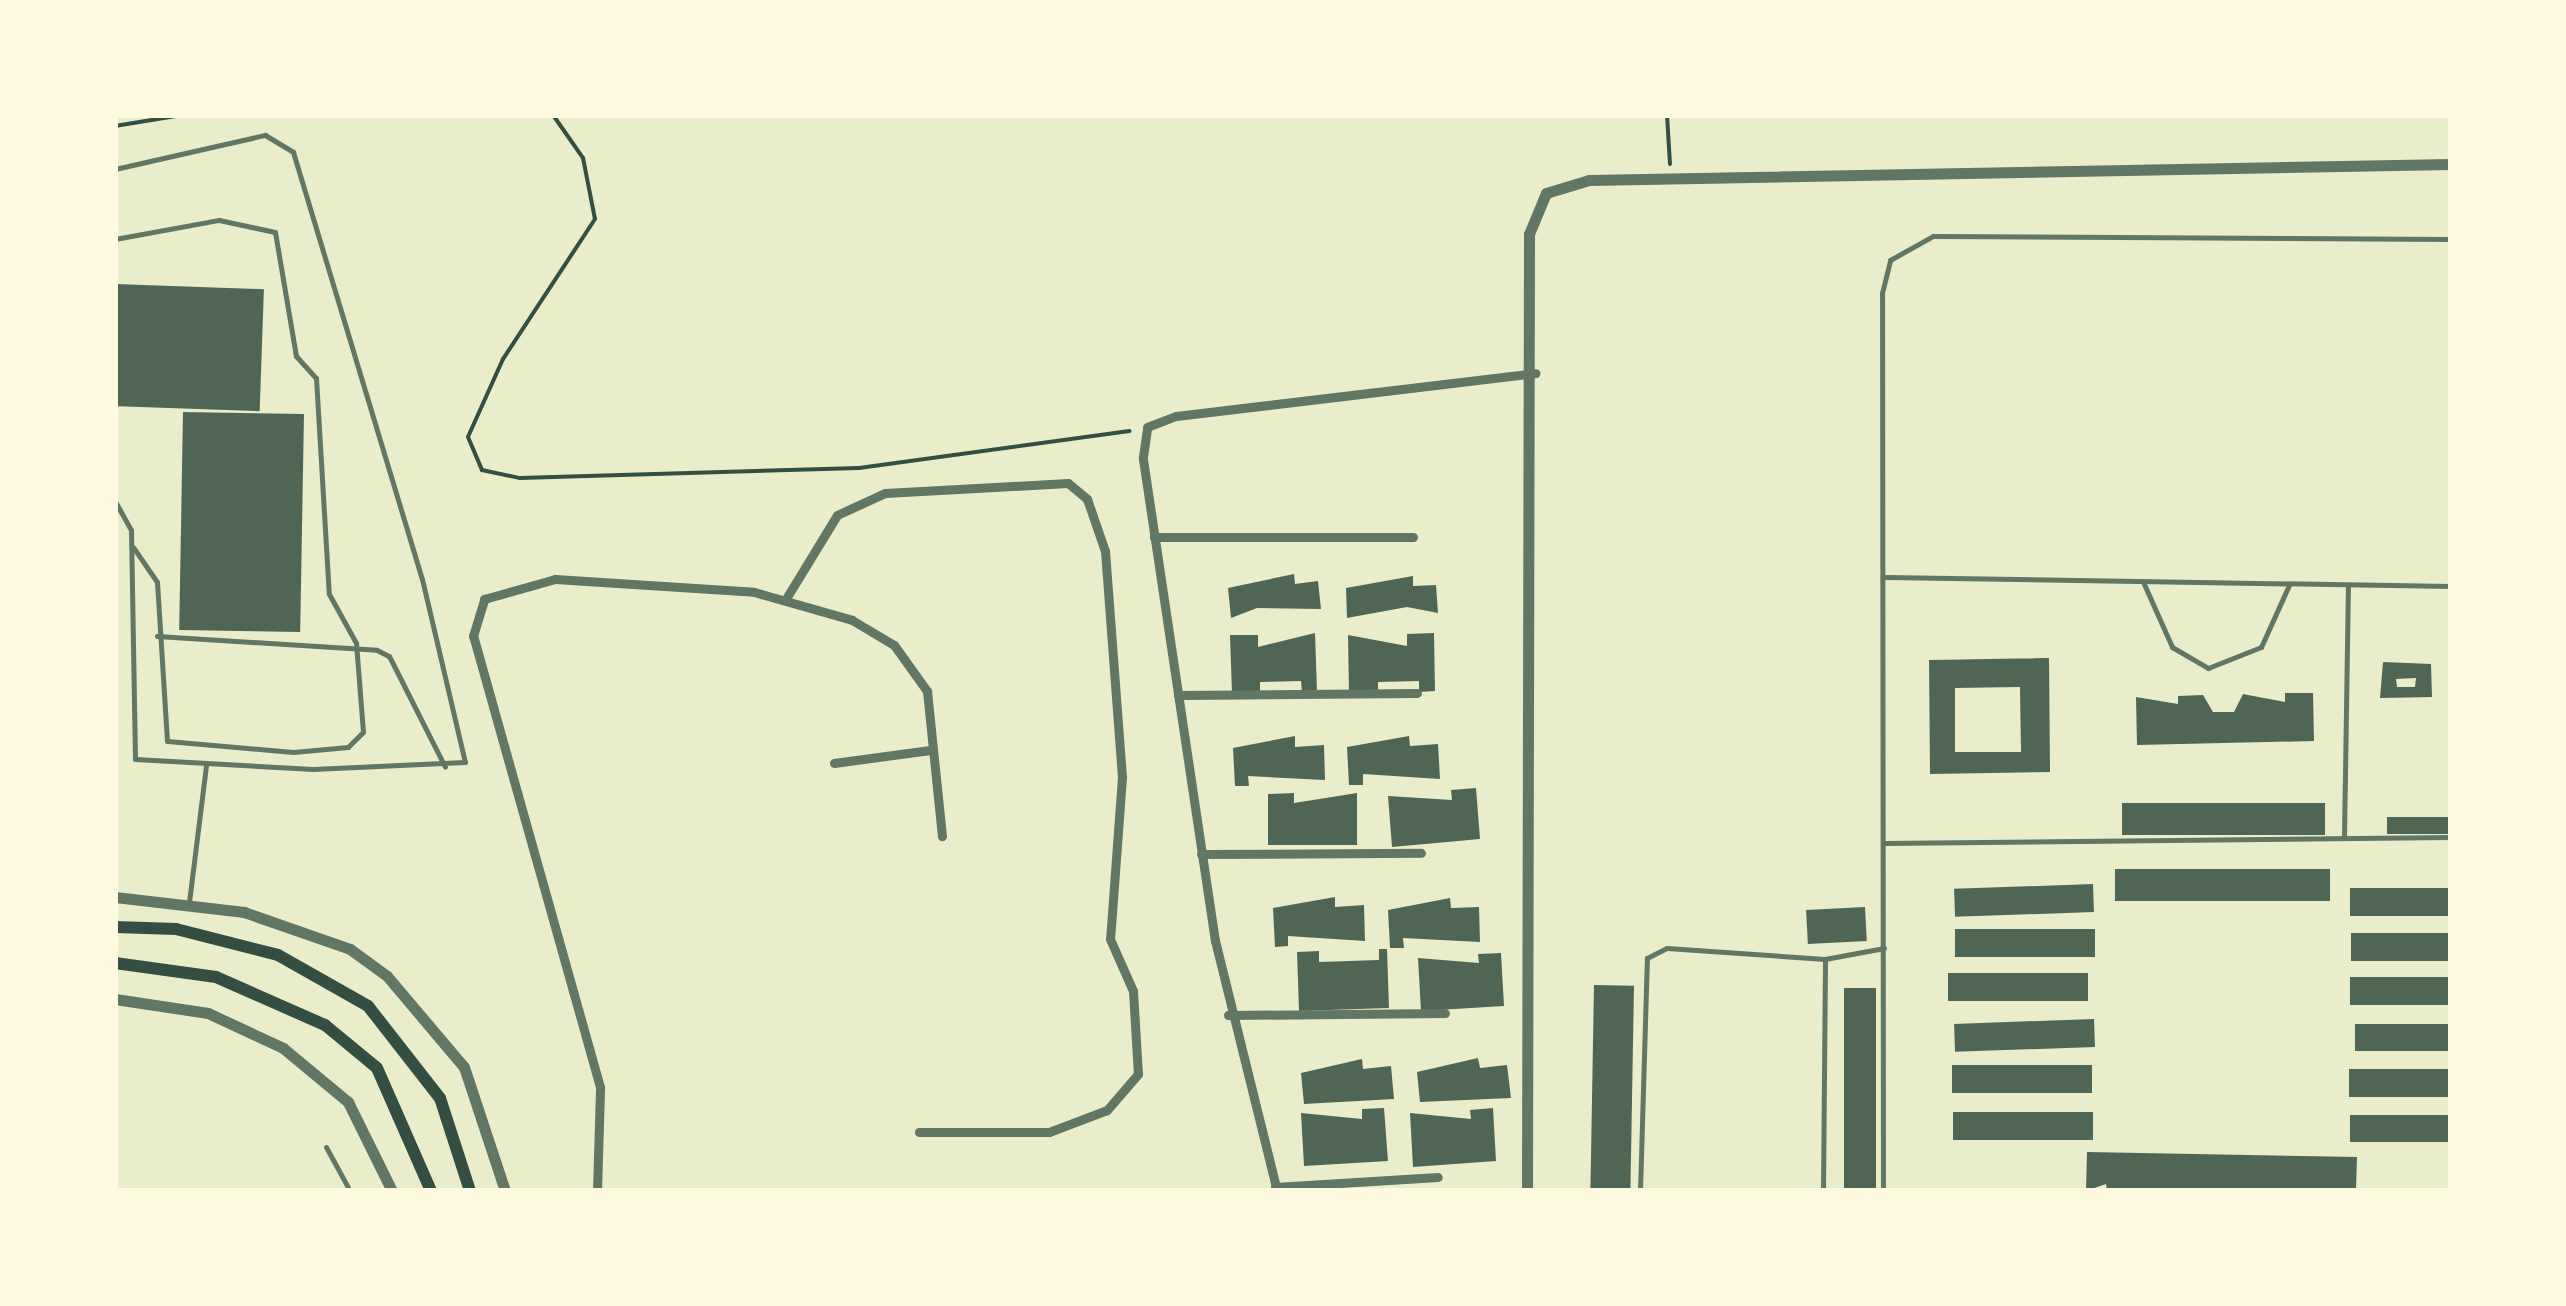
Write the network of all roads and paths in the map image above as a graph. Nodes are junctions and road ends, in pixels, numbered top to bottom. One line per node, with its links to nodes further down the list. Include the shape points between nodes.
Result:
1 (182, 115): 4 (path)
2 (553, 115): 11 (path, via 583,158 595,219 502,359 468,437 482,470 520,478 859,468)
3 (1667, 115): 7 (path)
4 (115, 126)
5 (2451, 164): 7 (street)
6 (115, 169): 29 (lane, via 266,135 294,152 467,742 464,762)
7 (1668, 180): 10 (street, via 1563,184 1536,206 1529,234)
8 (115, 239): 23 (lane, via 220,220 275,232 296,356 316,378 329,594)
9 (2451, 239): 16 (lane, via 1933,236 1903,248 1882,293)
10 (1535, 373): 11 (street, via 1176,416); 55 (street)
11 (1148, 428): 13 (street)
12 (115, 501): 15 (lane, via 128,516)
13 (1154, 537): 14 (street); 25 (street)
14 (1413, 537)
15 (131, 543): 22 (lane, via 157,582); 28 (lane, via 130,750 142,763)
16 (1885, 578): 17 (lane); 33 (lane)
17 (2144, 584): 18 (lane); 18 (lane, via 2172,647 2208,668 2230,667 2261,647)
18 (2289, 585): 20 (lane)
19 (2451, 586): 20 (lane)
20 (2348, 587): 32 (lane)
21 (787, 597): 26 (street, via 852,620 905,657 927,691); 45 (street, via 836,515 914,488 1068,483 1087,499 1105,551 1122,777 1110,938 1133,991 1138,1074 1108,1110 1049,1132); 54 (street, via 543,580 496,591 476,612 473,636 600,1087)
22 (156, 636): 23 (lane); 23 (lane, via 167,741 293,752 348,747 363,732)
23 (356, 642): 29 (lane, via 390,656)
24 (1418, 693): 25 (street)
25 (1178, 695): 35 (street)
26 (930, 750): 27 (street); 30 (street)
27 (834, 763)
28 (206, 766): 29 (lane); 37 (lane)
29 (444, 767)
30 (942, 836)
31 (2451, 837): 32 (lane)
32 (2344, 838): 33 (lane)
33 (1884, 844): 39 (lane)
34 (1420, 853): 35 (street)
35 (1202, 854): 44 (street)
36 (115, 897): 37 (street)
37 (188, 902): 53 (street, via 350,949 398,986 464,1067)
38 (115, 927): 52 (main road, via 176,929 278,954 368,1006 440,1098)
39 (1884, 948): 40 (lane); 58 (lane)
40 (1825, 959): 56 (lane, via 1667,948 1647,958); 57 (lane)
41 (115, 963): 51 (main road, via 216,977 326,1025 377,1068)
42 (115, 999): 50 (street, via 208,1013 283,1048 348,1102)
43 (1446, 1013): 44 (street)
44 (1228, 1015): 48 (street)
45 (919, 1132)
46 (326, 1148): 49 (lane)
47 (1438, 1178): 48 (street)
48 (1276, 1189)
49 (350, 1191)
50 (392, 1191)
51 (431, 1191)
52 (470, 1191)
53 (505, 1191)
54 (597, 1191)
55 (1527, 1191)
56 (1640, 1191)
57 (1824, 1191)
58 (1884, 1191)

